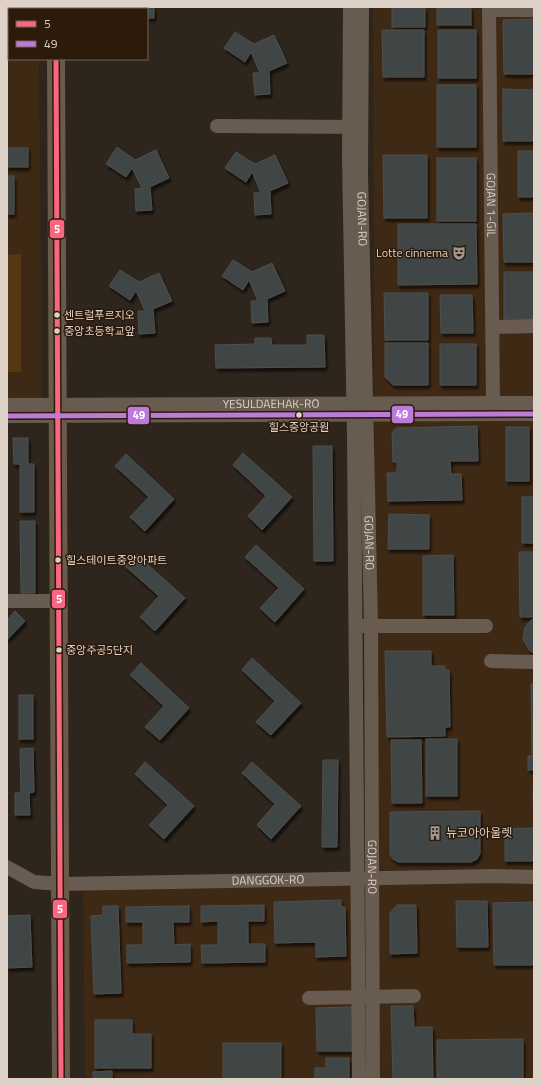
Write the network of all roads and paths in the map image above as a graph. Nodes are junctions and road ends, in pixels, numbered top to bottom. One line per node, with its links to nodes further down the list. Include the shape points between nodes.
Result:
1 (350, 7): 7 (street, GOJAN-RO)
2 (362, 7): 7 (street, GOJAN-RO)
3 (489, 9): 4 (street); 9 (street, GOJAN 1-GIL)
4 (534, 10)
5 (56, 60): 14 (main road)
6 (217, 126): 7 (street)
7 (355, 127): 13 (street, GOJAN-RO)
8 (534, 326): 9 (street)
9 (493, 327): 10 (street, GOJAN 1-GIL)
10 (493, 403): 11 (street, YESULDAEHAK-RO); 13 (street, YESULDAEHAK-RO)
11 (534, 403)
12 (7, 405): 14 (street, YESULDAEHAK-RO)
13 (360, 409): 14 (street, YESULDAEHAK-RO); 15 (street, YESULDAEHAK-RO); 19 (street, GOJAN-RO); 20 (street, GOJAN-RO)
14 (57, 410): 16 (street, YESULDAEHAK-RO); 18 (main road)
15 (534, 414)
16 (7, 416)
17 (7, 601): 18 (street)
18 (58, 602): 28 (main road)
19 (356, 626): 20 (street); 26 (street, GOJAN-RO)
20 (371, 626): 21 (street); 27 (street, GOJAN-RO)
21 (486, 626)
22 (491, 662): 23 (street)
23 (534, 662)
24 (7, 867): 28 (street, DANGGOK-RO, via 34,882)
25 (534, 877): 27 (street, DANGGOK-RO)
26 (358, 879): 27 (street, DANGGOK-RO); 28 (street, DANGGOK-RO); 30 (street, GOJAN-RO)
27 (373, 879): 31 (street, GOJAN-RO)
28 (60, 884): 33 (main road)
29 (414, 996): 31 (street)
30 (359, 997): 31 (street); 32 (street); 34 (street, GOJAN-RO)
31 (373, 997): 35 (street, GOJAN-RO)
32 (309, 998)
33 (61, 1079)
34 (360, 1079)
35 (373, 1079)

